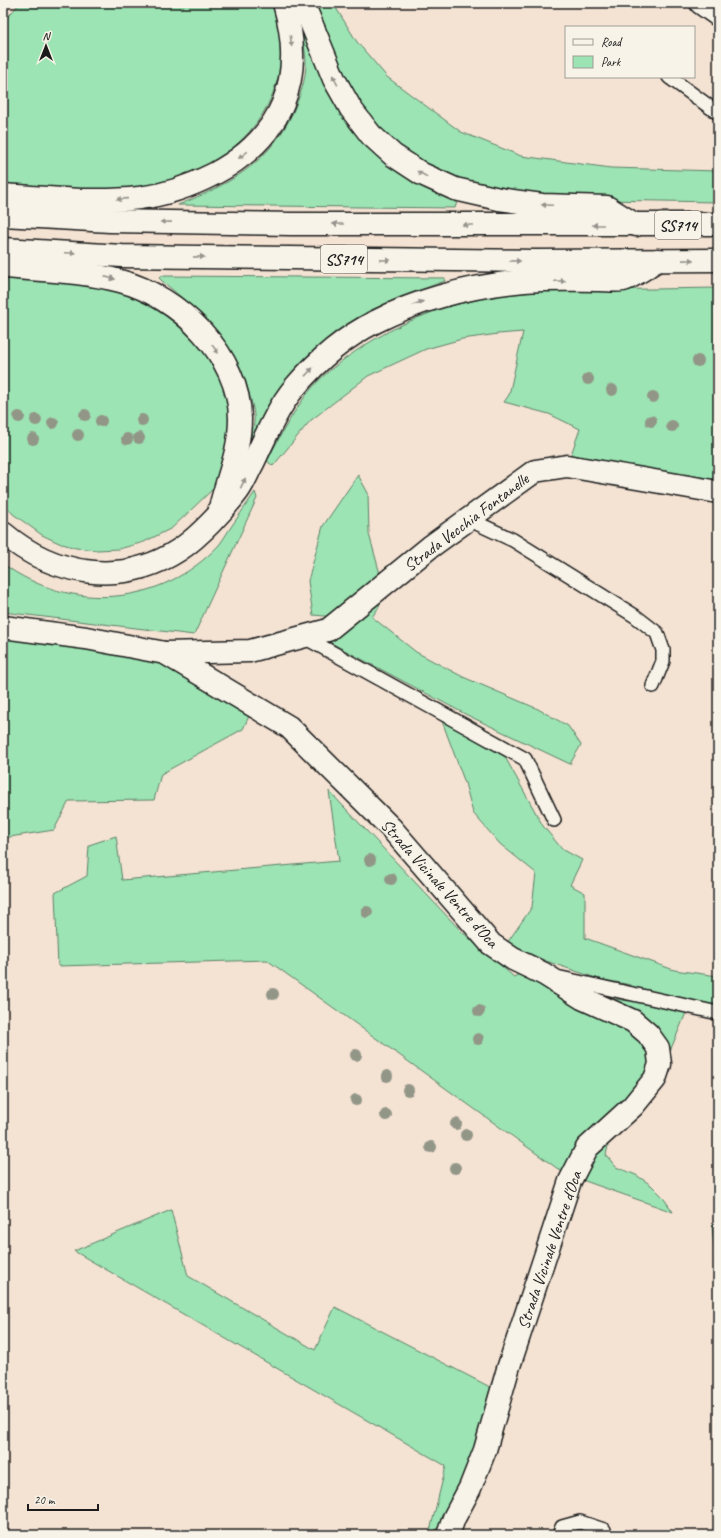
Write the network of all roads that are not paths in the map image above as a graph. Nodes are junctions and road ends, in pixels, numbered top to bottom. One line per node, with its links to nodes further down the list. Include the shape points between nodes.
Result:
1 (284, 3): 8 (main road, one-way to 8, via 291,42 292,65 289,87 269,129 241,157 193,184 167,193 140,198)
2 (303, 3): 11 (main road, one-way to 2, via 607,208 542,205 455,189 422,174 393,155 371,135 351,109 334,79)
3 (701, 3): 4 (main road)
4 (718, 16)
5 (670, 78): 6 (lane)
6 (718, 113)
7 (3, 195): 8 (main road)
8 (34, 207): 9 (main road, SS714); 11 (main road, SS714, one-way to 8, via 110,221)
9 (3, 215)
10 (718, 224): 11 (main road, SS714)
11 (637, 225)
12 (3, 249): 13 (main road, SS714)
13 (30, 260): 14 (main road, SS714, one-way to 14, via 122,256); 16 (main road, via 6,267); 18 (main road, one-way to 18, via 122,281 144,290 178,310 213,346 235,388 240,419 239,436)
14 (658, 260): 15 (main road, SS714, one-way to 15); 18 (main road, one-way to 14, via 239,490 294,388 337,346 374,323 414,305 456,292 525,281 624,280)
15 (718, 260)
16 (3, 265)
17 (718, 492): 19 (main road, Strada Vecchia Fontanelle, via 567,466 535,471)
18 (219, 513): 20 (main road, via 197,537 179,550 161,560 123,572 98,573 56,565 31,553)
19 (468, 519): 22 (main road, Strada Vecchia Fontanelle, via 430,546 328,630); 24 (lane, via 513,540 635,616 657,633 663,650 663,661)
20 (3, 533)
21 (3, 627): 23 (main road, Strada Vicinale Ventre d'Oca, via 86,638)
22 (304, 637): 23 (main road, Strada Vicinale Ventre d'Oca, via 250,651); 25 (lane, via 526,758)
23 (165, 653): 26 (main road, Strada Vicinale Ventre d'Oca, via 290,727 391,828 491,944 513,959)
24 (653, 686)
25 (554, 820)
26 (544, 974): 27 (lane); 29 (main road, Strada Vicinale Ventre d'Oca, via 582,998 633,1021 648,1034 658,1048 660,1064 656,1079 632,1106 587,1148 570,1181 508,1369 485,1450)
27 (718, 1013)
28 (604, 1530): 30 (lane, via 580,1522 562,1527)
29 (448, 1535)
30 (559, 1535)

